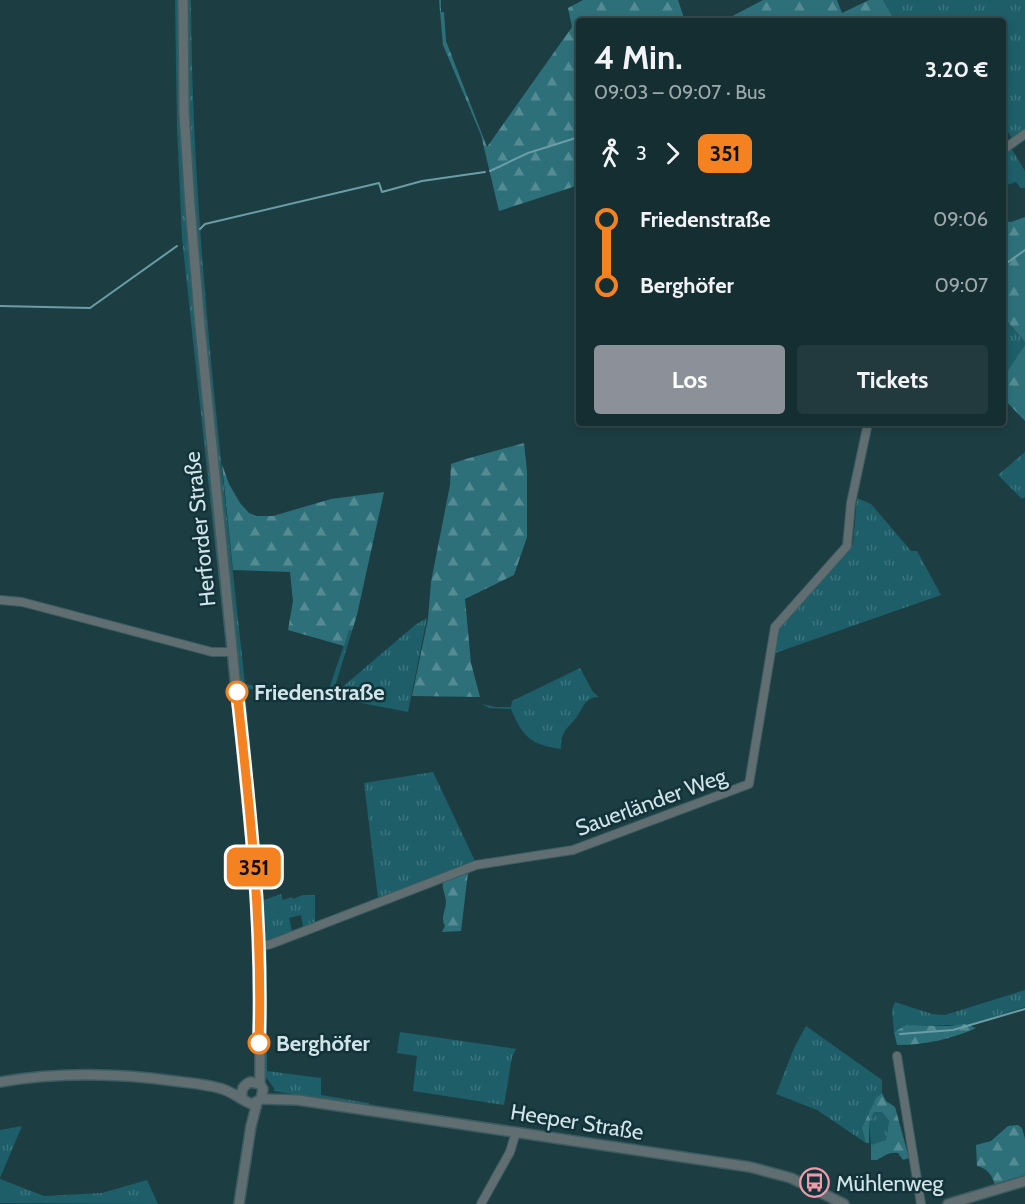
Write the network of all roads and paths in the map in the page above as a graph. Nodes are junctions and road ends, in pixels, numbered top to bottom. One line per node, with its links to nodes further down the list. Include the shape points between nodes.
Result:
1 (183, 0): 6 (street, Herforder Straße, via 189,206)
2 (1025, 134): 3 (street)
3 (1006, 148)
4 (867, 426): 7 (street, Sauerländer Weg, via 850,503 847,546 775,627 749,784 573,850 476,865)
5 (0, 600): 6 (street, via 22,602 212,652)
6 (232, 652): 7 (street, Herforder Straße)
7 (260, 947): 10 (street, Herforder Straße, via 259,1053)
8 (897, 1056): 21 (street)
9 (0, 1082): 11 (street, Heeper Straße, via 67,1074 121,1075)
10 (254, 1085): 11 (street, Heeper Straße); 12 (street, via 241,1091); 13 (street, Heeper Straße); 14 (street)
11 (219, 1088): 12 (street, Heeper Straße)
12 (244, 1100): 14 (street, Heeper Straße); 15 (street)
13 (298, 1100): 14 (street, Heeper Straße); 16 (street, Heeper Straße)
14 (259, 1101): 15 (street)
15 (251, 1126): 18 (street)
16 (516, 1132): 19 (street, via 510,1152); 20 (street, Heeper Straße, via 762,1169 791,1178)
17 (1025, 1181): 22 (street)
18 (239, 1204)
19 (481, 1204)
20 (844, 1204)
21 (921, 1204)
22 (948, 1204)

